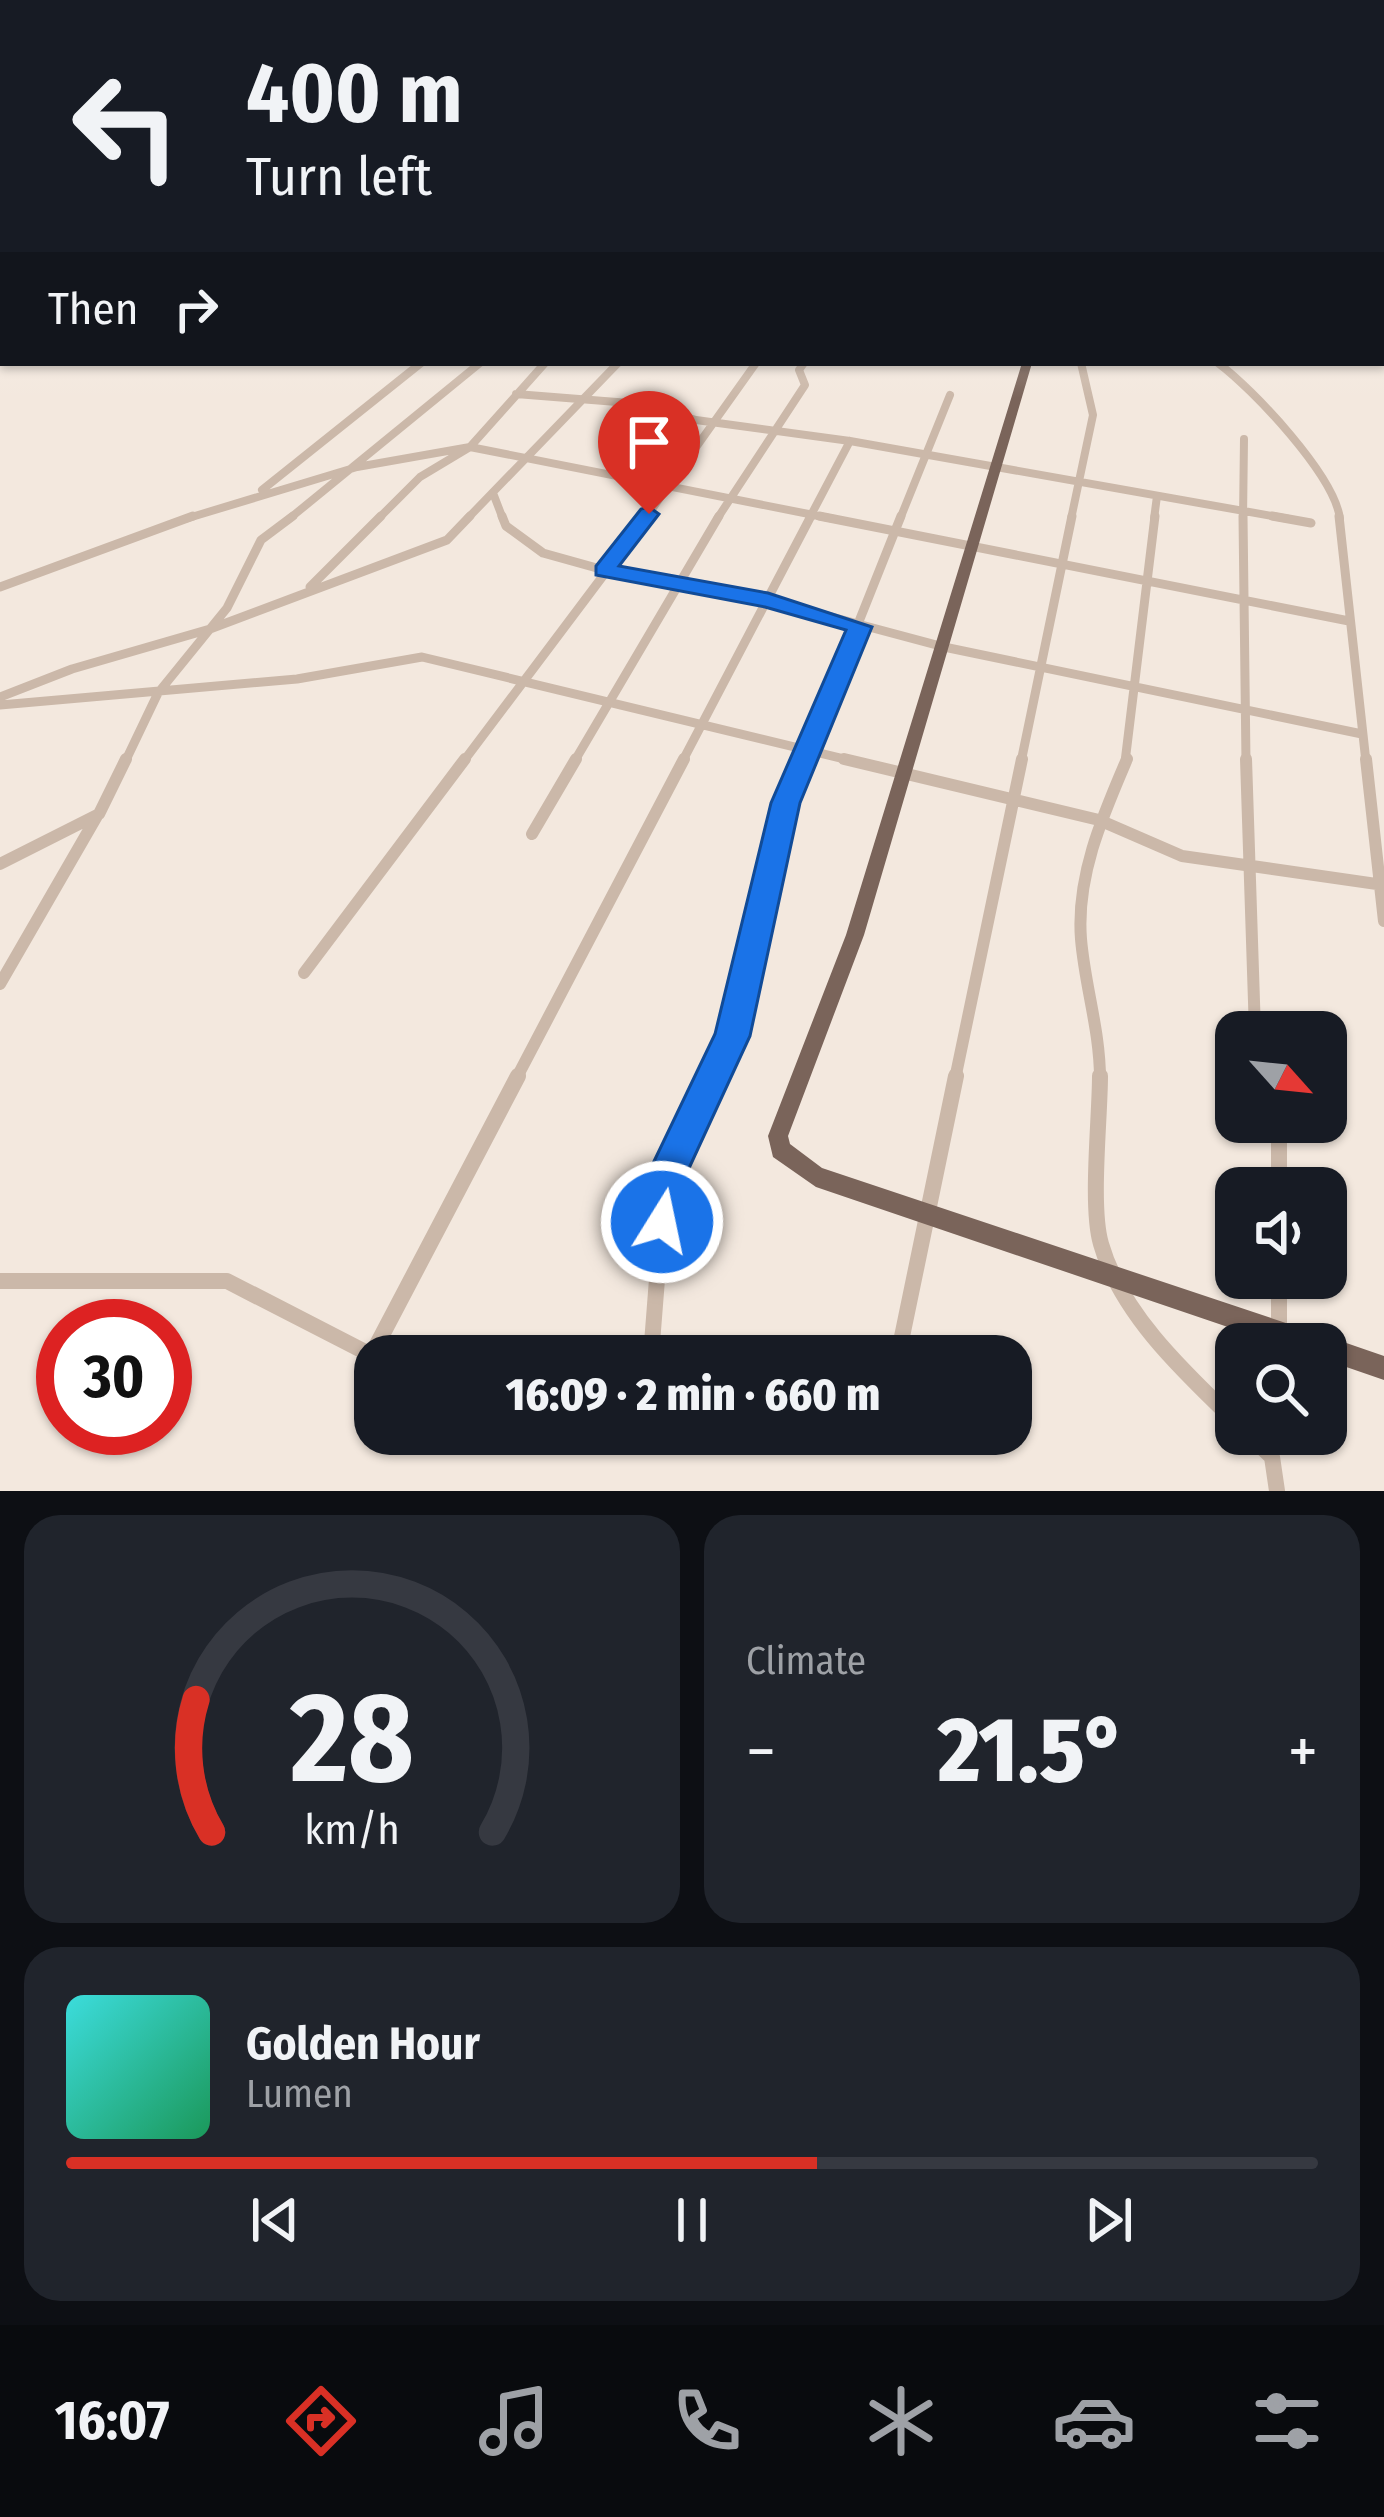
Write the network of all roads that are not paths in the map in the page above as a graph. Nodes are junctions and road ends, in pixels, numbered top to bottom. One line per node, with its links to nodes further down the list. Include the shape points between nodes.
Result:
1 (417, 366): 24 (street)
2 (476, 366): 20 (street)
3 (542, 366): 10 (street)
4 (615, 366): 12 (street)
5 (754, 366): 13 (street)
6 (802, 366): 14 (street, via 805,385)
7 (1026, 366): 21 (main road)
8 (1082, 366): 22 (street, via 1093,415)
9 (1223, 366): 41 (street, via 1319,462 1337,496)
10 (516, 394): 12 (street); 17 (street)
11 (950, 395): 18 (street)
12 (585, 398): 13 (street); 19 (street)
13 (712, 422): 14 (street); 23 (street)
14 (778, 430): 16 (street); 27 (street)
15 (1244, 439): 28 (street)
16 (850, 441): 18 (street); 29 (street)
17 (470, 447): 19 (street); 20 (street); 38 (street, via 420,477)
18 (928, 455): 21 (street); 31 (street)
19 (527, 458): 23 (street); 25 (street)
20 (357, 467): 24 (street); 43 (street, via 261,541)
21 (998, 468): 22 (street); 32 (main road)
22 (1078, 482): 26 (street); 33 (street)
23 (671, 485): 27 (street); 34 (street)
24 (260, 493): 36 (street)
25 (493, 493): 34 (street, via 506,526 543,553); 38 (street, via 447,540)
26 (1156, 496): 28 (street); 35 (street)
27 (730, 497): 29 (street); 37 (street)
28 (1240, 511): 30 (street); 40 (street)
29 (813, 514): 31 (street); 39 (street)
30 (1311, 523)
31 (899, 532): 32 (street); 42 (street)
32 (975, 548): 33 (street); 44 (main road)
33 (1059, 566): 35 (street); 45 (street)
34 (604, 570): 37 (street); 46 (street)
35 (1149, 584): 40 (street); 47 (street)
36 (0, 587)
37 (681, 587): 39 (street); 49 (street)
38 (304, 593): 43 (street)
39 (768, 600): 42 (street); 52 (street)
40 (1241, 601): 41 (street); 51 (street)
41 (1349, 621): 53 (street)
42 (860, 627): 44 (street); 54 (street)
43 (210, 629): 48 (street); 50 (street, via 72,669)
44 (944, 646): 45 (street); 55 (main road)
45 (1038, 667): 47 (street); 56 (street)
46 (522, 680): 48 (street, via 422,657); 49 (street); 64 (street)
47 (1136, 687): 51 (street); 58 (street, via 1127,758)
48 (158, 693): 50 (street); 57 (street)
49 (613, 700): 52 (street); 59 (street)
50 (0, 701)
51 (1243, 709): 53 (street); 61 (street)
52 (704, 724): 54 (street); 71 (street)
53 (1362, 734): 62 (street)
54 (807, 753): 55 (street); 72 (street, via 786,803 733,1036 665,1178)
55 (904, 775): 56 (street); 67 (main road, via 855,935 778,1136 780,1150 816,1176)
56 (1012, 800): 58 (street); 67 (street)
57 (99, 814): 60 (street); 65 (street)
58 (1099, 820): 61 (street, via 1181,856); 68 (street, via 1082,937 1100,1031 1099,1240)
59 (532, 834)
60 (0, 863)
61 (1249, 866): 62 (street); 66 (street)
62 (1382, 884): 63 (street)
63 (1384, 921)
64 (304, 973)
65 (0, 984)
66 (1254, 1011)
67 (928, 1214): 68 (main road); 73 (street)
68 (1114, 1278): 70 (main road); 77 (street, via 1176,1364)
69 (0, 1281): 74 (street, via 227,1281)
70 (1250, 1323)
71 (385, 1335)
72 (653, 1335)
73 (902, 1335)
74 (354, 1347)
75 (1347, 1355): 76 (main road)
76 (1384, 1368)
77 (1215, 1402)
78 (1270, 1455): 79 (street)
79 (1277, 1491)

